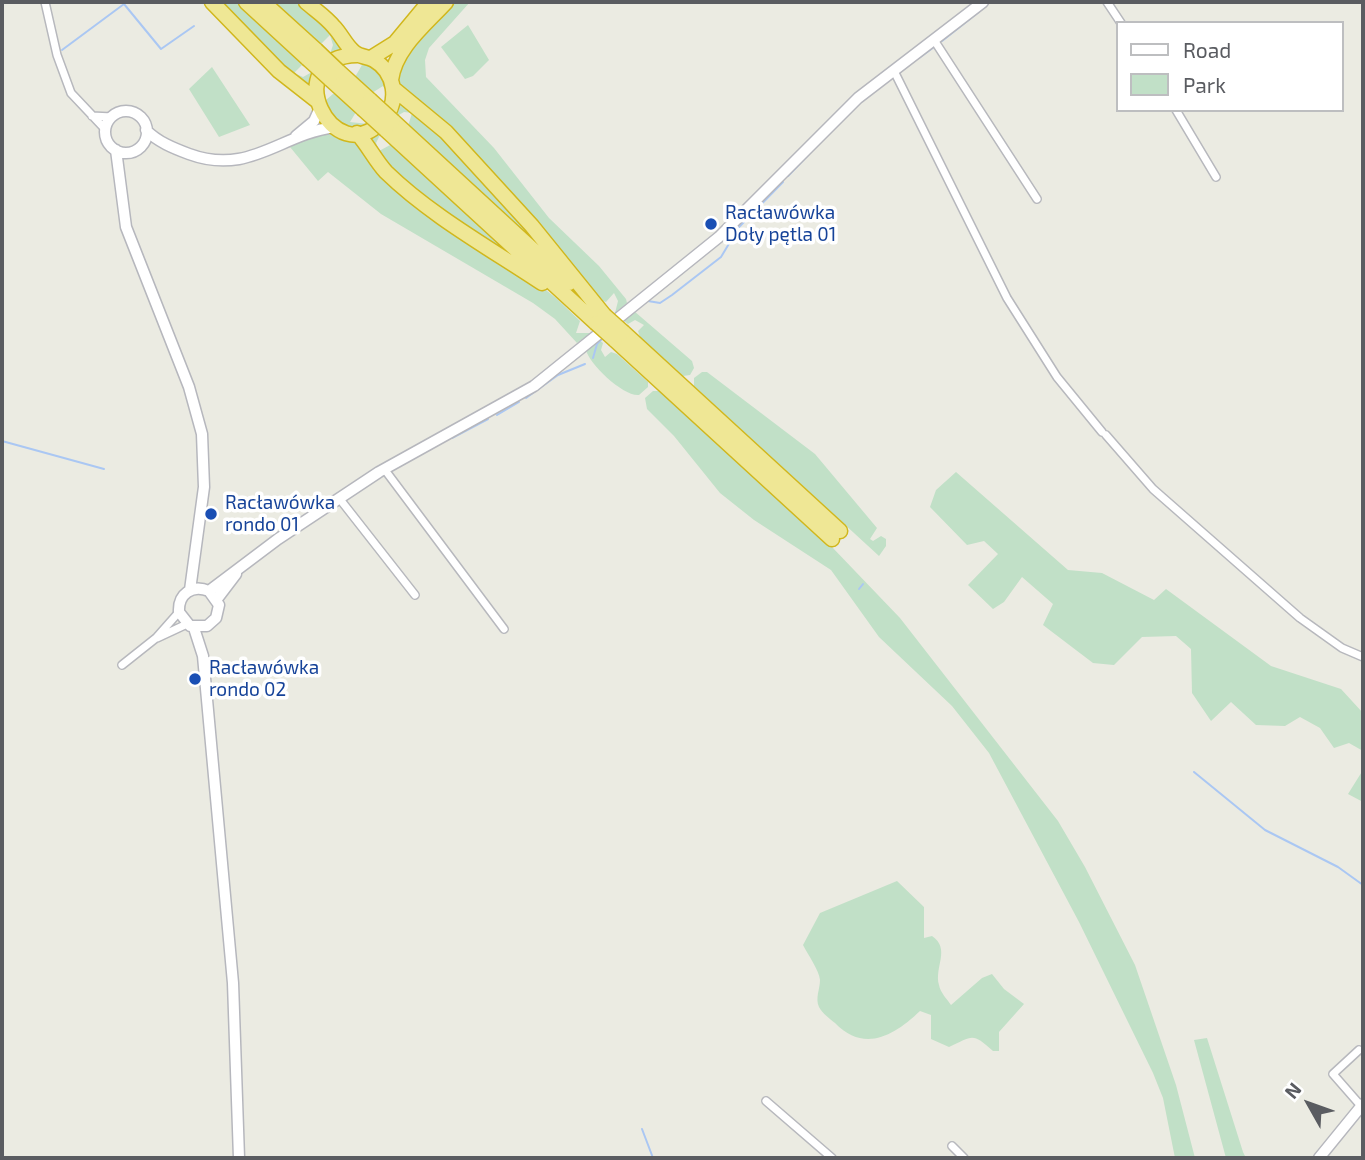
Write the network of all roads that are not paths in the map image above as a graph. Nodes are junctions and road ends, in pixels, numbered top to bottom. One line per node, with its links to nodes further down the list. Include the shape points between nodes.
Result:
1 (45, 2): 18 (street, via 64,77 71,93)
2 (212, 2): 16 (highway)
3 (246, 2): 12 (highway)
4 (263, 2): 12 (highway)
5 (306, 2): 13 (highway)
6 (429, 2): 13 (highway, via 395,43)
7 (446, 2): 15 (highway, via 405,48 393,68)
8 (983, 2): 11 (street)
9 (1107, 2): 10 (street)
10 (1120, 21)
11 (934, 40): 14 (street); 30 (street)
12 (312, 55): 20 (highway, bridge)
13 (364, 57): 15 (highway, via 383,67); 16 (highway, via 339,58 328,66 318,81)
14 (894, 71): 33 (street, via 846,110 719,236 558,367 518,397); 46 (street, via 1006,298 1057,377 1153,489 1300,618)
15 (392, 84): 24 (highway, via 393,104 386,117 375,127); 32 (highway, via 446,132 532,226)
16 (318, 105): 21 (highway); 25 (street, via 314,121)
17 (1177, 112): 29 (street)
18 (92, 116): 19 (street); 22 (street)
19 (112, 117): 22 (street); 23 (street, via 124,111 136,114)
20 (389, 125): 31 (highway); 32 (highway)
21 (334, 127): 24 (highway); 25 (street)
22 (105, 129): 28 (street, via 107,141)
23 (146, 130): 26 (street); 27 (street)
24 (356, 133): 31 (highway, via 386,171 413,194)
25 (295, 138): 27 (street, via 262,154 230,161 200,158)
26 (142, 145): 27 (street); 28 (street)
27 (168, 146)
28 (122, 151): 36 (street, via 119,180 126,228 199,418 205,467)
29 (1216, 177)
30 (1037, 199)
31 (575, 304): 32 (highway)
32 (600, 319): 35 (highway, bridge)
33 (385, 470): 34 (street); 43 (street)
34 (339, 498): 38 (street); 39 (street)
35 (836, 535)
36 (197, 558): 37 (street); 38 (street)
37 (190, 590): 38 (street); 40 (street, via 180,601)
38 (210, 593): 42 (street, via 216,618)
39 (415, 595)
40 (179, 612): 41 (street); 44 (street)
41 (190, 626): 42 (street); 44 (street); 45 (street)
42 (207, 626): 45 (street)
43 (503, 629)
44 (156, 638): 47 (street)
45 (203, 656): 52 (street, via 233,983)
46 (1363, 657)
47 (122, 665)
48 (1359, 1050): 50 (street, via 1333,1074)
49 (766, 1101): 53 (street)
50 (1362, 1105): 55 (street)
51 (952, 1146): 54 (street)
52 (239, 1158)
53 (832, 1158)
54 (964, 1158)
55 (1319, 1158)

